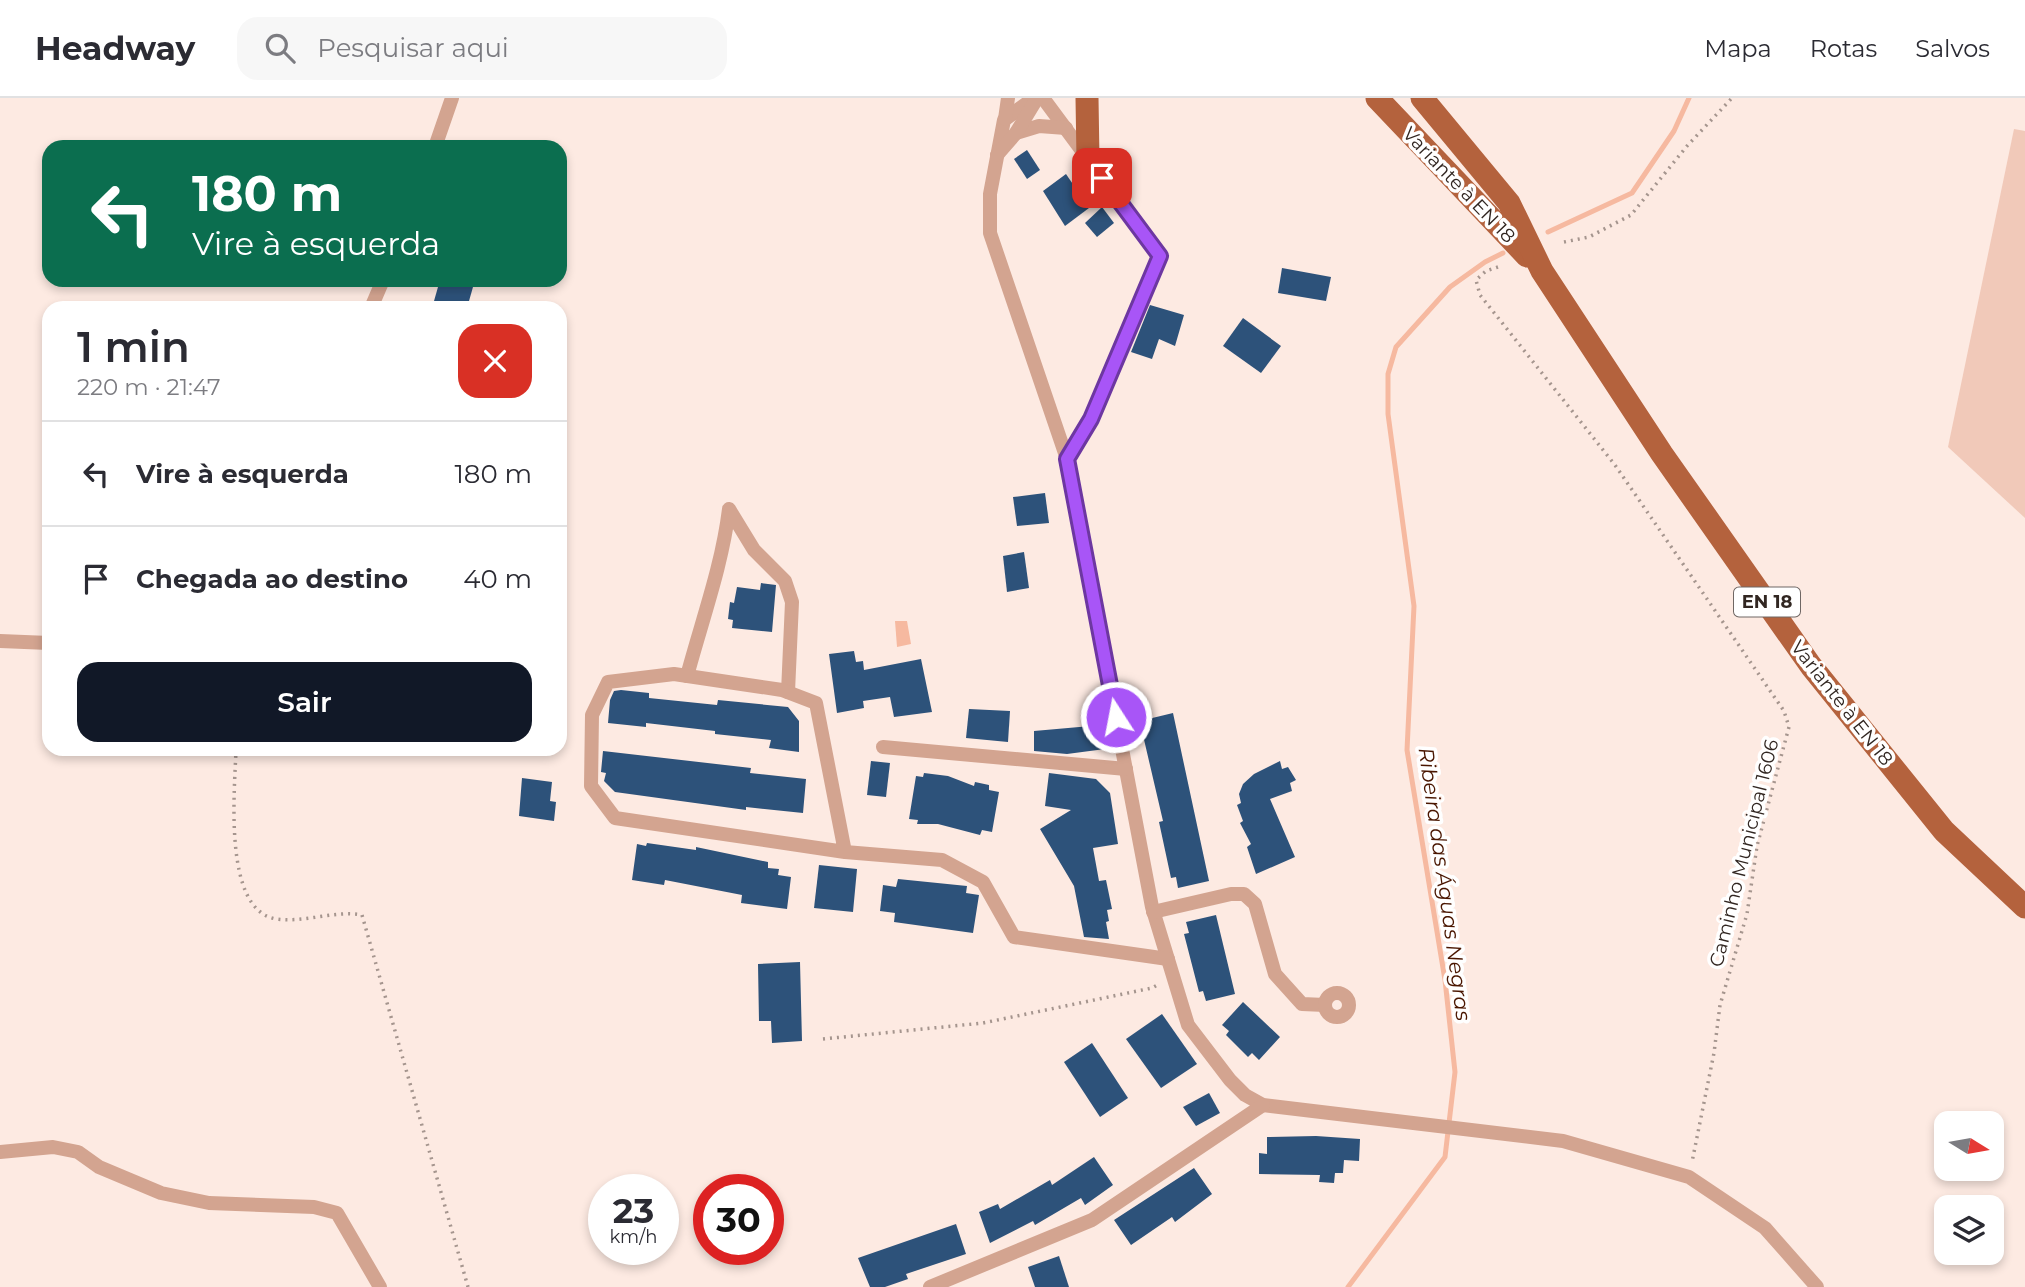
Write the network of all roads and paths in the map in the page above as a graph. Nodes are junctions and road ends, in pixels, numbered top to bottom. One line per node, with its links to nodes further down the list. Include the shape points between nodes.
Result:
1 (452, 98): 12 (street)
2 (1008, 98): 9 (street)
3 (1036, 98): 9 (street); 11 (street)
4 (1043, 98): 10 (street)
5 (1087, 98): 14 (main road)
6 (1377, 98): 17 (main road, Variante à EN 18 / EN 18)
7 (1422, 98): 17 (main road, Variante à EN 18 / EN 18, via 1509,203)
8 (1732, 98): 15 (path, via 1630,215 1589,237)
9 (1005, 119): 13 (street)
10 (1066, 128): 11 (street, via 1039,126); 14 (street)
11 (1016, 133): 13 (street)
12 (437, 140)
13 (994, 159): 18 (street, via 990,233)
14 (1088, 159): 18 (street, via 1160,256 1091,419)
15 (1564, 242)
16 (1498, 267): 35 (path, Caminho Municipal 1606, via 1476,280 1480,295 1615,465 1784,711 1789,727 1757,846 1747,914 1720,1005)
17 (1542, 271): 27 (main road, Variante à EN 18 / EN 18, via 1662,454 1811,666 1944,831)
18 (1067, 459): 25 (street)
19 (0, 641): 20 (street)
20 (42, 643)
21 (687, 676): 22 (street); 22 (street, via 723,556 729,509 754,550 785,581 792,602); 26 (street, via 608,682 592,715 591,786 615,818)
22 (788, 692): 26 (street, via 816,702)
23 (883, 747): 25 (street)
24 (236, 756): 37 (path, via 234,833 251,902 272,919 362,915)
25 (1126, 769): 28 (street)
26 (845, 852): 29 (street, via 942,860 983,882 1014,937)
27 (2025, 906)
28 (1153, 912): 29 (street); 31 (street, via 1244,894 1255,904 1275,974 1302,1004)
29 (1168, 960): 30 (street)
30 (1173, 975): 32 (path, via 1152,988 983,1023); 33 (street, via 1188,1025 1230,1080)
31 (1325, 1005)
32 (823, 1039)
33 (1263, 1104): 35 (street, via 1563,1141); 38 (street, via 1092,1220)
34 (0, 1152): 36 (street, via 53,1147 78,1152 99,1167 161,1193 209,1203 314,1207 337,1213)
35 (1689, 1177): 39 (street, via 1765,1228)
36 (380, 1287)
37 (468, 1287)
38 (930, 1287)
39 (1817, 1287)

